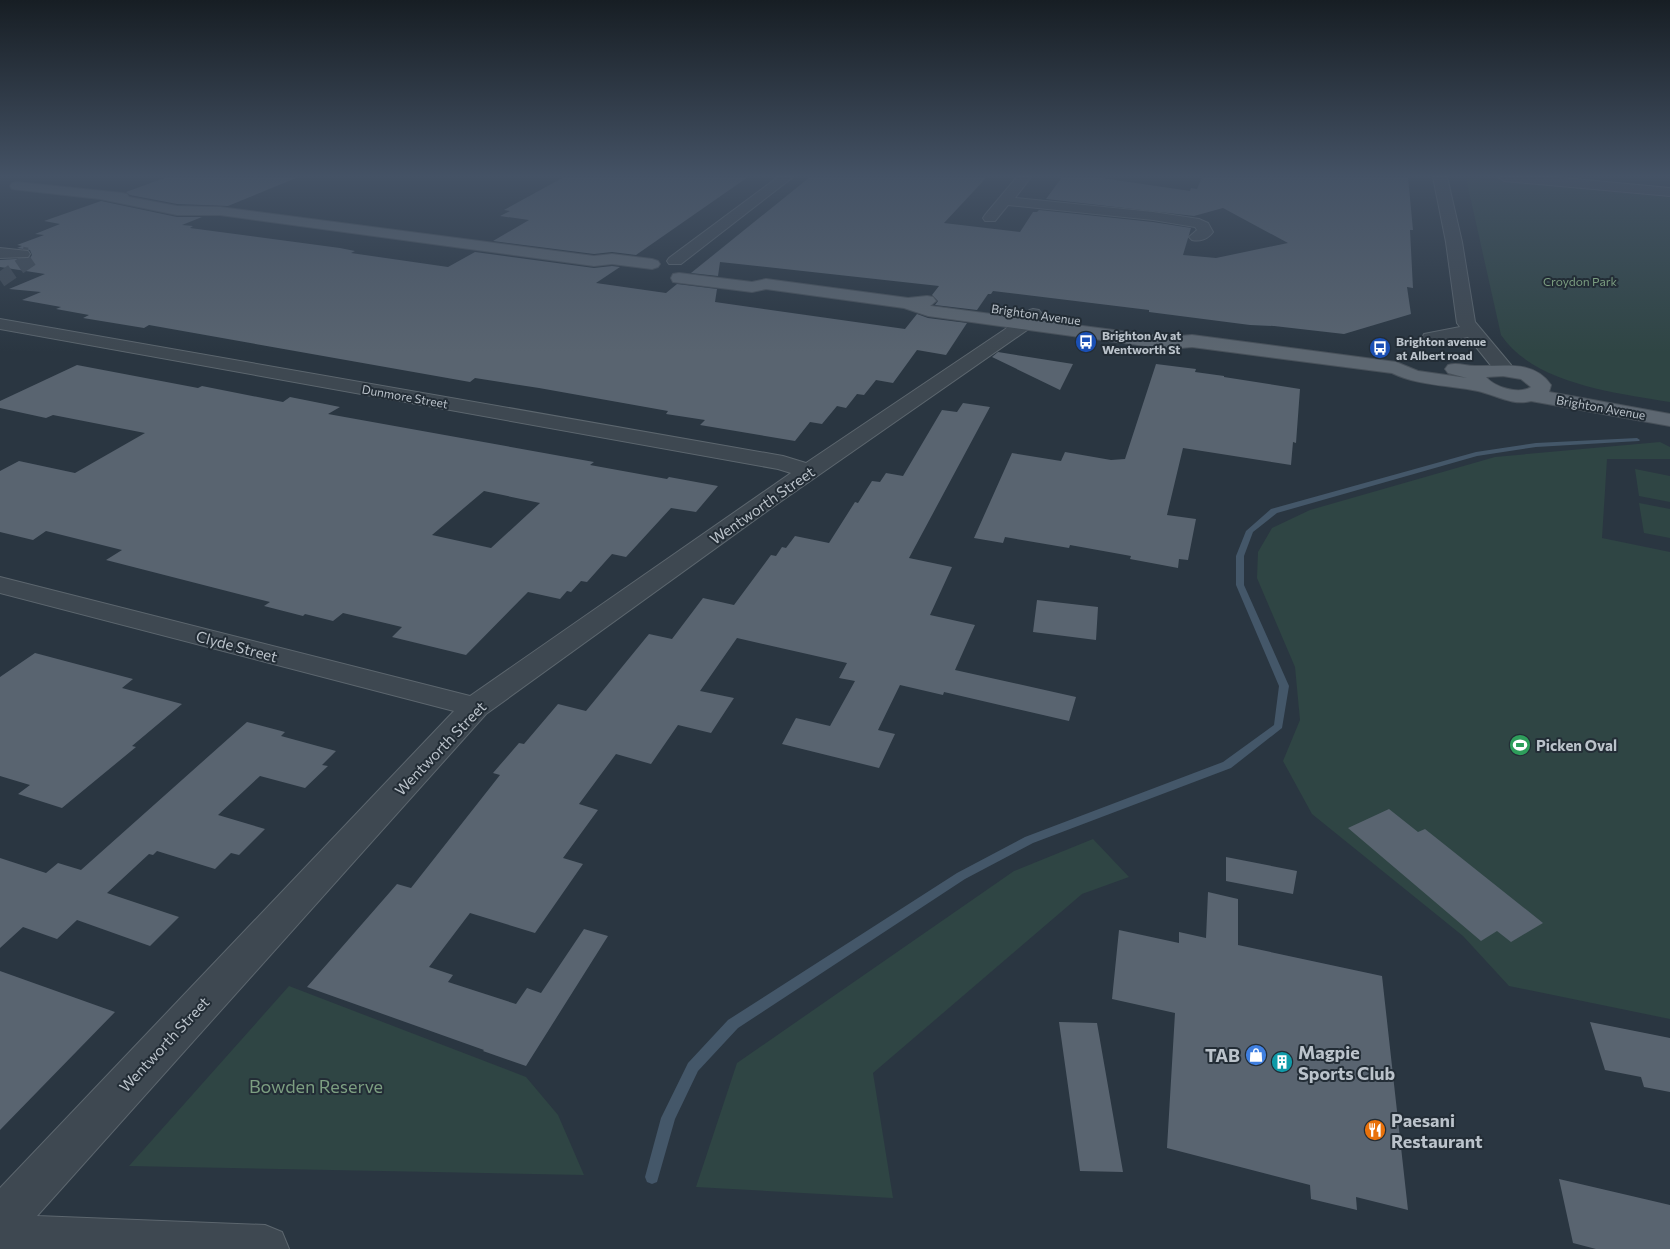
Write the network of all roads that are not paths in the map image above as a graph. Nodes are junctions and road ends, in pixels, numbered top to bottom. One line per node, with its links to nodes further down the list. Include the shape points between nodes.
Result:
1 (402, 235): 10 (main road, Brighton Avenue, via 594,261 604,266)
2 (709, 235): 8 (street)
3 (1200, 235): 5 (street)
4 (1453, 235): 14 (street, via 1466,324)
5 (1197, 237)
6 (0, 253): 7 (street)
7 (22, 254)
8 (675, 261): 9 (main road, Brighton Avenue, via 688,263); 10 (main road)
9 (695, 270): 10 (main road, via 690,275); 11 (main road, Brighton Avenue, via 760,279)
10 (659, 274): 11 (main road, Brighton Avenue, via 752,287)
11 (766, 284): 12 (main road, Brighton Avenue, via 908,303 928,311)
12 (1028, 319): 17 (main road, Brighton Avenue, via 1167,343 1192,341 1396,368 1414,376); 21 (street, Wentworth Street)
13 (0, 324): 21 (street, Dunmore Street, via 783,463)
14 (1471, 331): 15 (street); 16 (street)
15 (1431, 338)
16 (1504, 369): 17 (main road, via 1493,369); 18 (main road, via 1538,381)
17 (1481, 379): 18 (main road, via 1507,394)
18 (1536, 390): 19 (main road, Brighton Avenue); 20 (main road, Brighton Avenue)
19 (1670, 411)
20 (1670, 420)
21 (810, 472): 23 (street, Wentworth Street)
22 (0, 585): 23 (street, Clyde Street)
23 (475, 707): 24 (street, Wentworth Street)
24 (0, 1222)
25 (0, 1246): 26 (street, via 35,1239)
26 (265, 1249)

